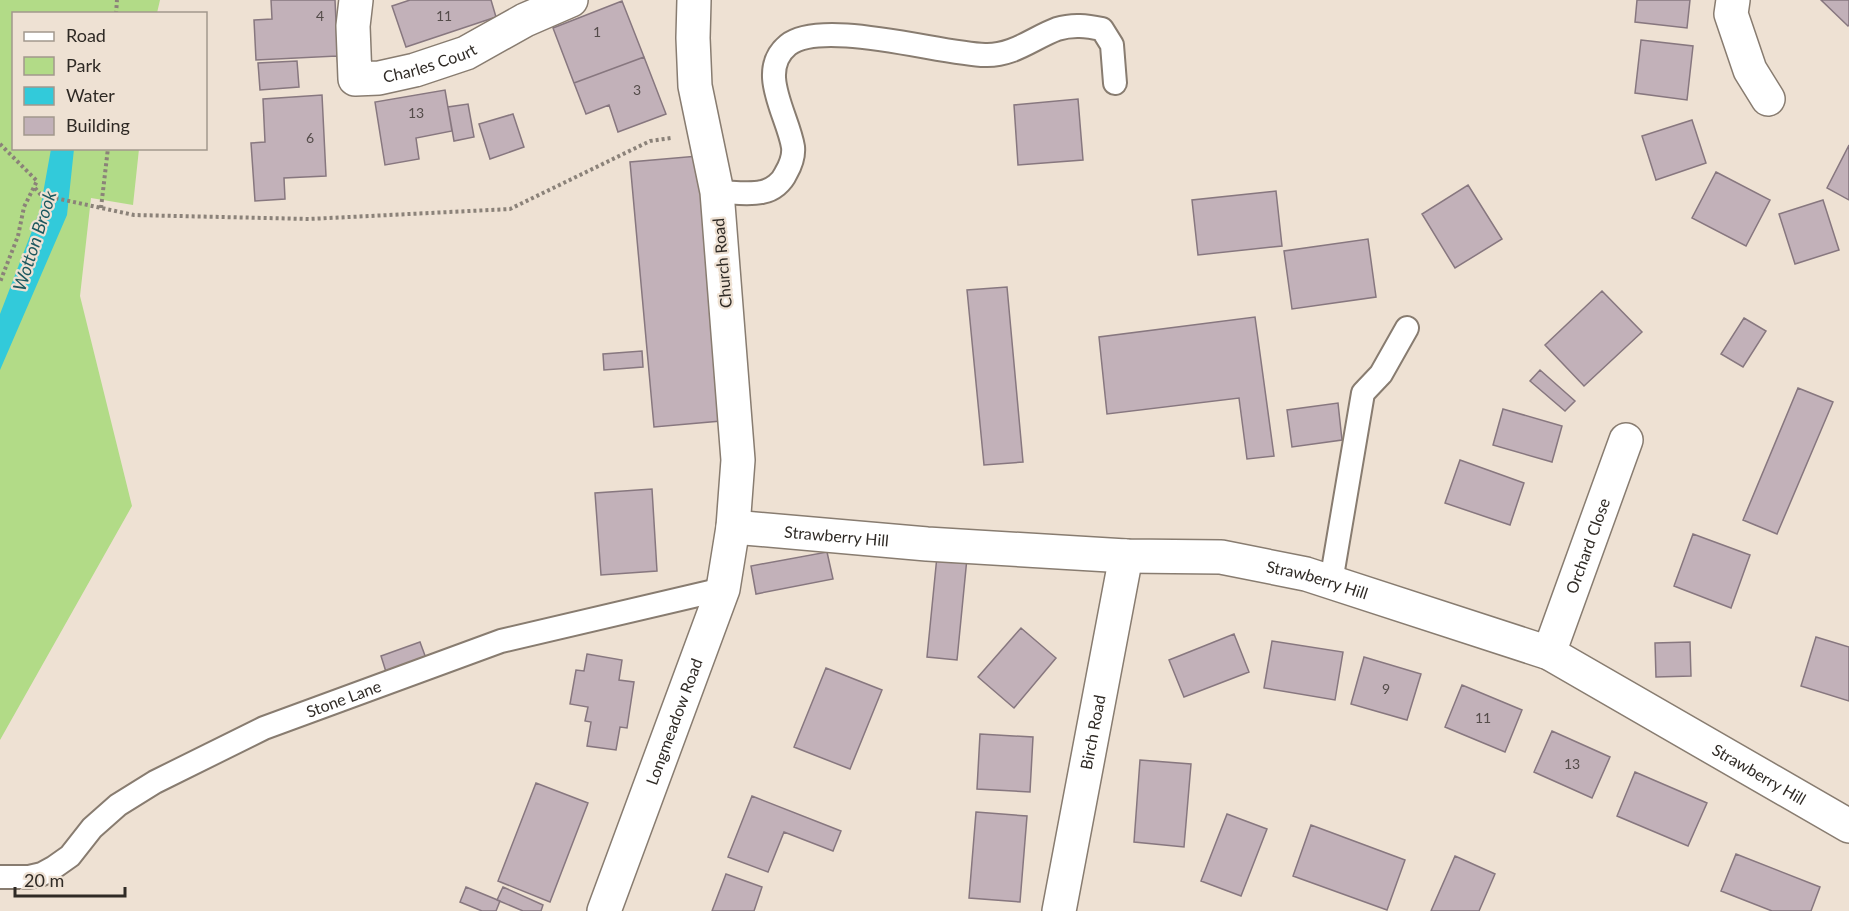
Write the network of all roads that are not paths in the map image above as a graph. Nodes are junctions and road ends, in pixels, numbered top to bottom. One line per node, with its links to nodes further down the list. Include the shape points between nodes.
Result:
1 (356, 0): 2 (street, Charles Court, via 355,79 415,70 466,53 525,20)
2 (572, 0)
3 (694, 0): 7 (street, Church Road, via 695,86)
4 (1733, 0): 6 (street, via 1731,14 1750,70)
5 (1115, 83): 7 (lane, via 1112,45 1102,29 1080,25 1057,30 1008,52 986,56 828,34 806,38 790,44 777,57 773,70 793,149 782,182 763,192)
6 (1768, 99)
7 (717, 192): 10 (street, Church Road, via 738,460)
8 (1407, 328): 12 (lane, via 1381,374 1363,393)
9 (1626, 440): 14 (street, Orchard Close)
10 (733, 527): 11 (street, Strawberry Hill); 13 (street, Longmeadow Road)
11 (1126, 556): 12 (street, Strawberry Hill, via 1221,557); 17 (street, Birch Road)
12 (1331, 582): 14 (street, Strawberry Hill)
13 (723, 589): 16 (lane, Stone Lane, via 501,641 264,728 155,782 118,805 92,828 70,856 48,872 29,877); 18 (street, Longmeadow Road)
14 (1549, 653): 15 (street, Strawberry Hill)
15 (1849, 825)
16 (0, 877)
17 (1063, 910)
18 (604, 911)

